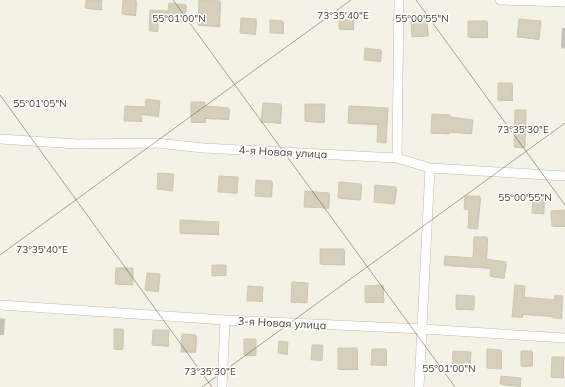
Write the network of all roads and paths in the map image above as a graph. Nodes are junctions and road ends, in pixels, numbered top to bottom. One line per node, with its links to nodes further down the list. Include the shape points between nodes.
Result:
1 (399, 0): 5 (street)
2 (500, 0): 3 (street)
3 (565, 2)
4 (0, 139): 5 (street, 4-я Новая улица, via 77,144 158,143 204,148)
5 (397, 158): 6 (street, 4-я Новая улица)
6 (430, 168): 7 (street, 4-я Новая улица); 10 (street)
7 (565, 176)
8 (0, 305): 9 (street, 3-я Новая улица)
9 (225, 320): 10 (street, 3-я Новая улица); 12 (street)
10 (423, 329): 11 (street, 3-я Новая улица); 13 (street)
11 (565, 338)
12 (222, 387)
13 (419, 387)

